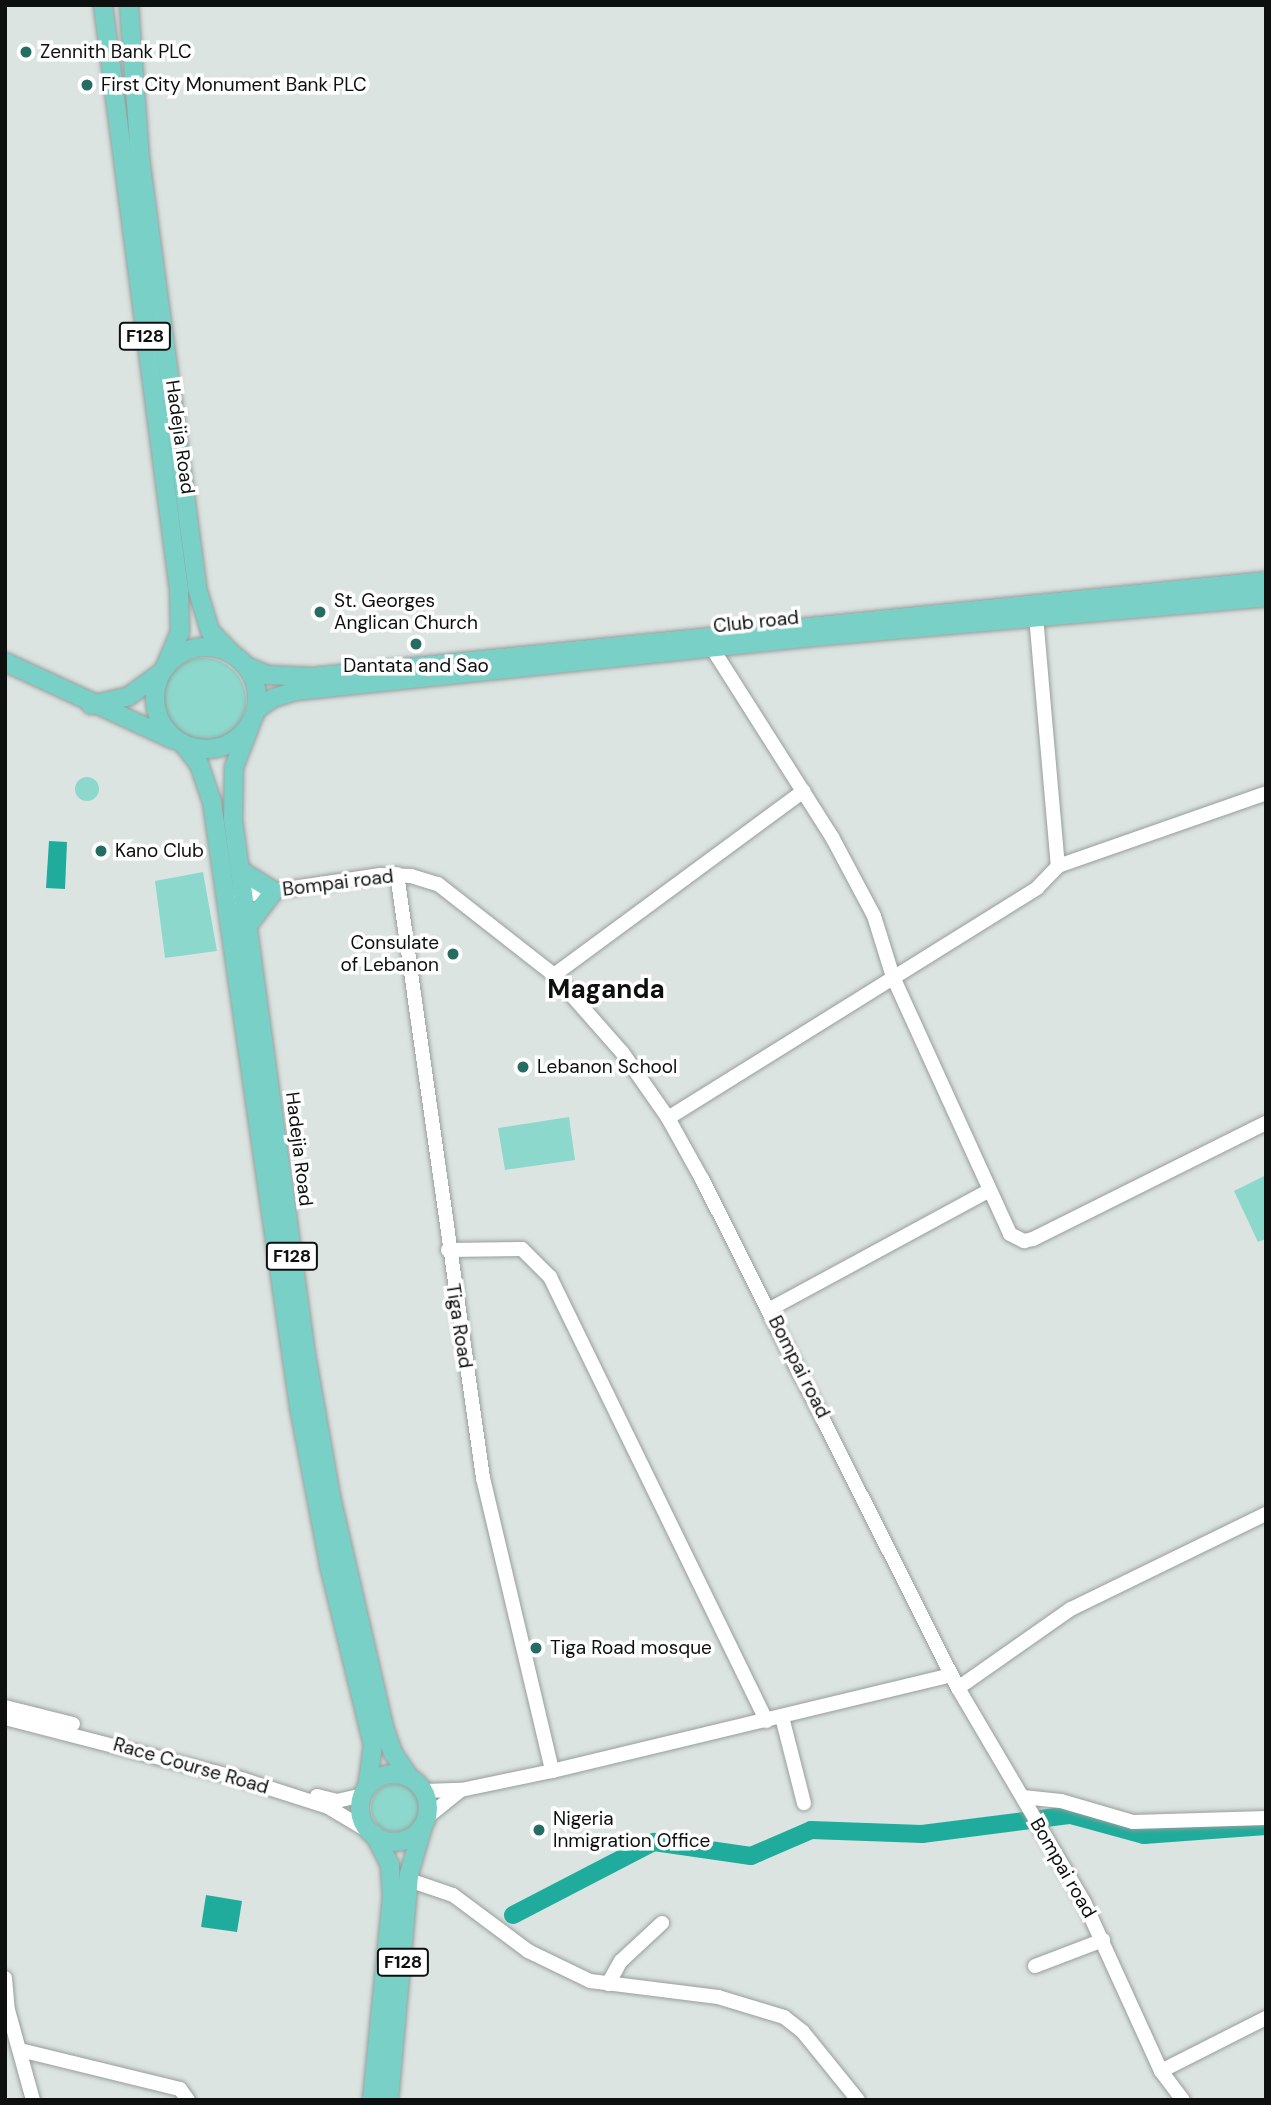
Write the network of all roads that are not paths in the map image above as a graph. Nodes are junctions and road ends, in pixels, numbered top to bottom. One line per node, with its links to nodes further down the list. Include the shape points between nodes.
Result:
1 (103, 5): 7 (main road, Hadejia Road / F128)
2 (110, 5): 5 (main road)
3 (120, 5): 5 (main road)
4 (129, 5): 6 (main road, Hadejia Road / F128)
5 (124, 89): 6 (main road); 7 (main road)
6 (139, 133): 12 (main road, Hadejia Road / F128, via 197,588 210,631)
7 (121, 140): 14 (main road, Hadejia Road / F128, via 179,590 180,632)
8 (1266, 580): 10 (main road)
9 (1266, 597): 10 (main road, Club road)
10 (1025, 613): 11 (main road, Club road); 15 (main road); 21 (street)
11 (712, 648): 15 (main road, Club road); 19 (street)
12 (237, 659): 14 (main road, via 204,647 183,652); 15 (main road, via 267,675); 17 (main road, F128, via 257,692)
13 (5, 662): 16 (main road)
14 (164, 669): 16 (main road, via 129,696); 18 (main road, F128, via 155,709)
15 (441, 670): 17 (main road, Club road, via 296,691)
16 (91, 705): 18 (main road)
17 (253, 718): 18 (main road, via 234,741 213,750); 22 (main road, Hadejia Road / F128, via 239,747 232,791)
18 (179, 743): 26 (main road, Hadejia Road / F128, via 207,781)
19 (804, 791): 28 (street); 29 (street, via 874,916)
20 (1266, 793): 21 (street)
21 (1058, 866): 29 (street, via 1037,888)
22 (240, 870): 24 (main road); 25 (main road, Hadejia Road / F128)
23 (397, 874): 24 (street, Bompai road); 28 (street, Bompai road, via 438,884 460,897); 33 (street, Tiga Road)
24 (274, 891): 25 (street, Bompai road); 27 (main road)
25 (244, 896): 26 (street, Bompai road); 27 (main road, Hadejia Road / F128)
26 (224, 897): 44 (main road, Hadejia Road / F128, via 299,1407 329,1565 373,1745)
27 (248, 925): 42 (main road, Hadejia Road / F128, via 294,1275 331,1497 384,1727 393,1753)
28 (554, 975): 30 (street, Bompai road, via 622,1052)
29 (893, 977): 30 (street); 32 (street)
30 (668, 1118): 34 (street, Bompai road)
31 (1266, 1124): 32 (street, via 1024,1241 1010,1234)
32 (988, 1191): 34 (street)
33 (448, 1250): 40 (street, via 522,1249 550,1277); 41 (street, Tiga Road, via 483,1478)
34 (770, 1309): 36 (street, Bompai road)
35 (1266, 1514): 37 (street, via 1071,1609)
36 (951, 1675): 37 (street, Bompai road); 40 (street)
37 (958, 1688): 46 (street, Bompai road)
38 (5, 1707): 44 (street, Race Course Road, via 329,1799)
39 (5, 1718): 50 (street, Race Course Road, via 244,1780 328,1807)
40 (774, 1719): 41 (street); 47 (street)
41 (552, 1771): 43 (street)
42 (410, 1778): 44 (main road, via 387,1775); 45 (main road, F128)
43 (461, 1790): 45 (street); 49 (street)
44 (365, 1791): 50 (main road, F128, via 362,1815)
45 (424, 1791): 49 (main road, F128)
46 (1023, 1797): 48 (street, via 1061,1801 1133,1822); 53 (street, Bompai road)
47 (804, 1803)
48 (1266, 1818)
49 (425, 1822): 50 (main road, via 405,1840 394,1842); 51 (main road, F128)
50 (372, 1833): 63 (main road, F128, via 390,1865 392,1897)
51 (409, 1880): 56 (street, via 453,1895 558,1968); 64 (main road, F128)
52 (662, 1923): 56 (street, via 621,1961)
53 (1103, 1940): 54 (street); 60 (street, Bompai road)
54 (1035, 1966)
55 (5, 1978): 57 (street)
56 (608, 1984): 65 (street, via 718,1997 784,2017 803,2032)
57 (7, 2010): 59 (street)
58 (1266, 2018): 60 (street)
59 (20, 2050): 61 (street); 62 (street, via 180,2089)
60 (1161, 2071): 66 (street, Bompai road)
61 (33, 2100)
62 (188, 2100)
63 (372, 2100)
64 (389, 2100)
65 (858, 2100)
66 (1183, 2100)

